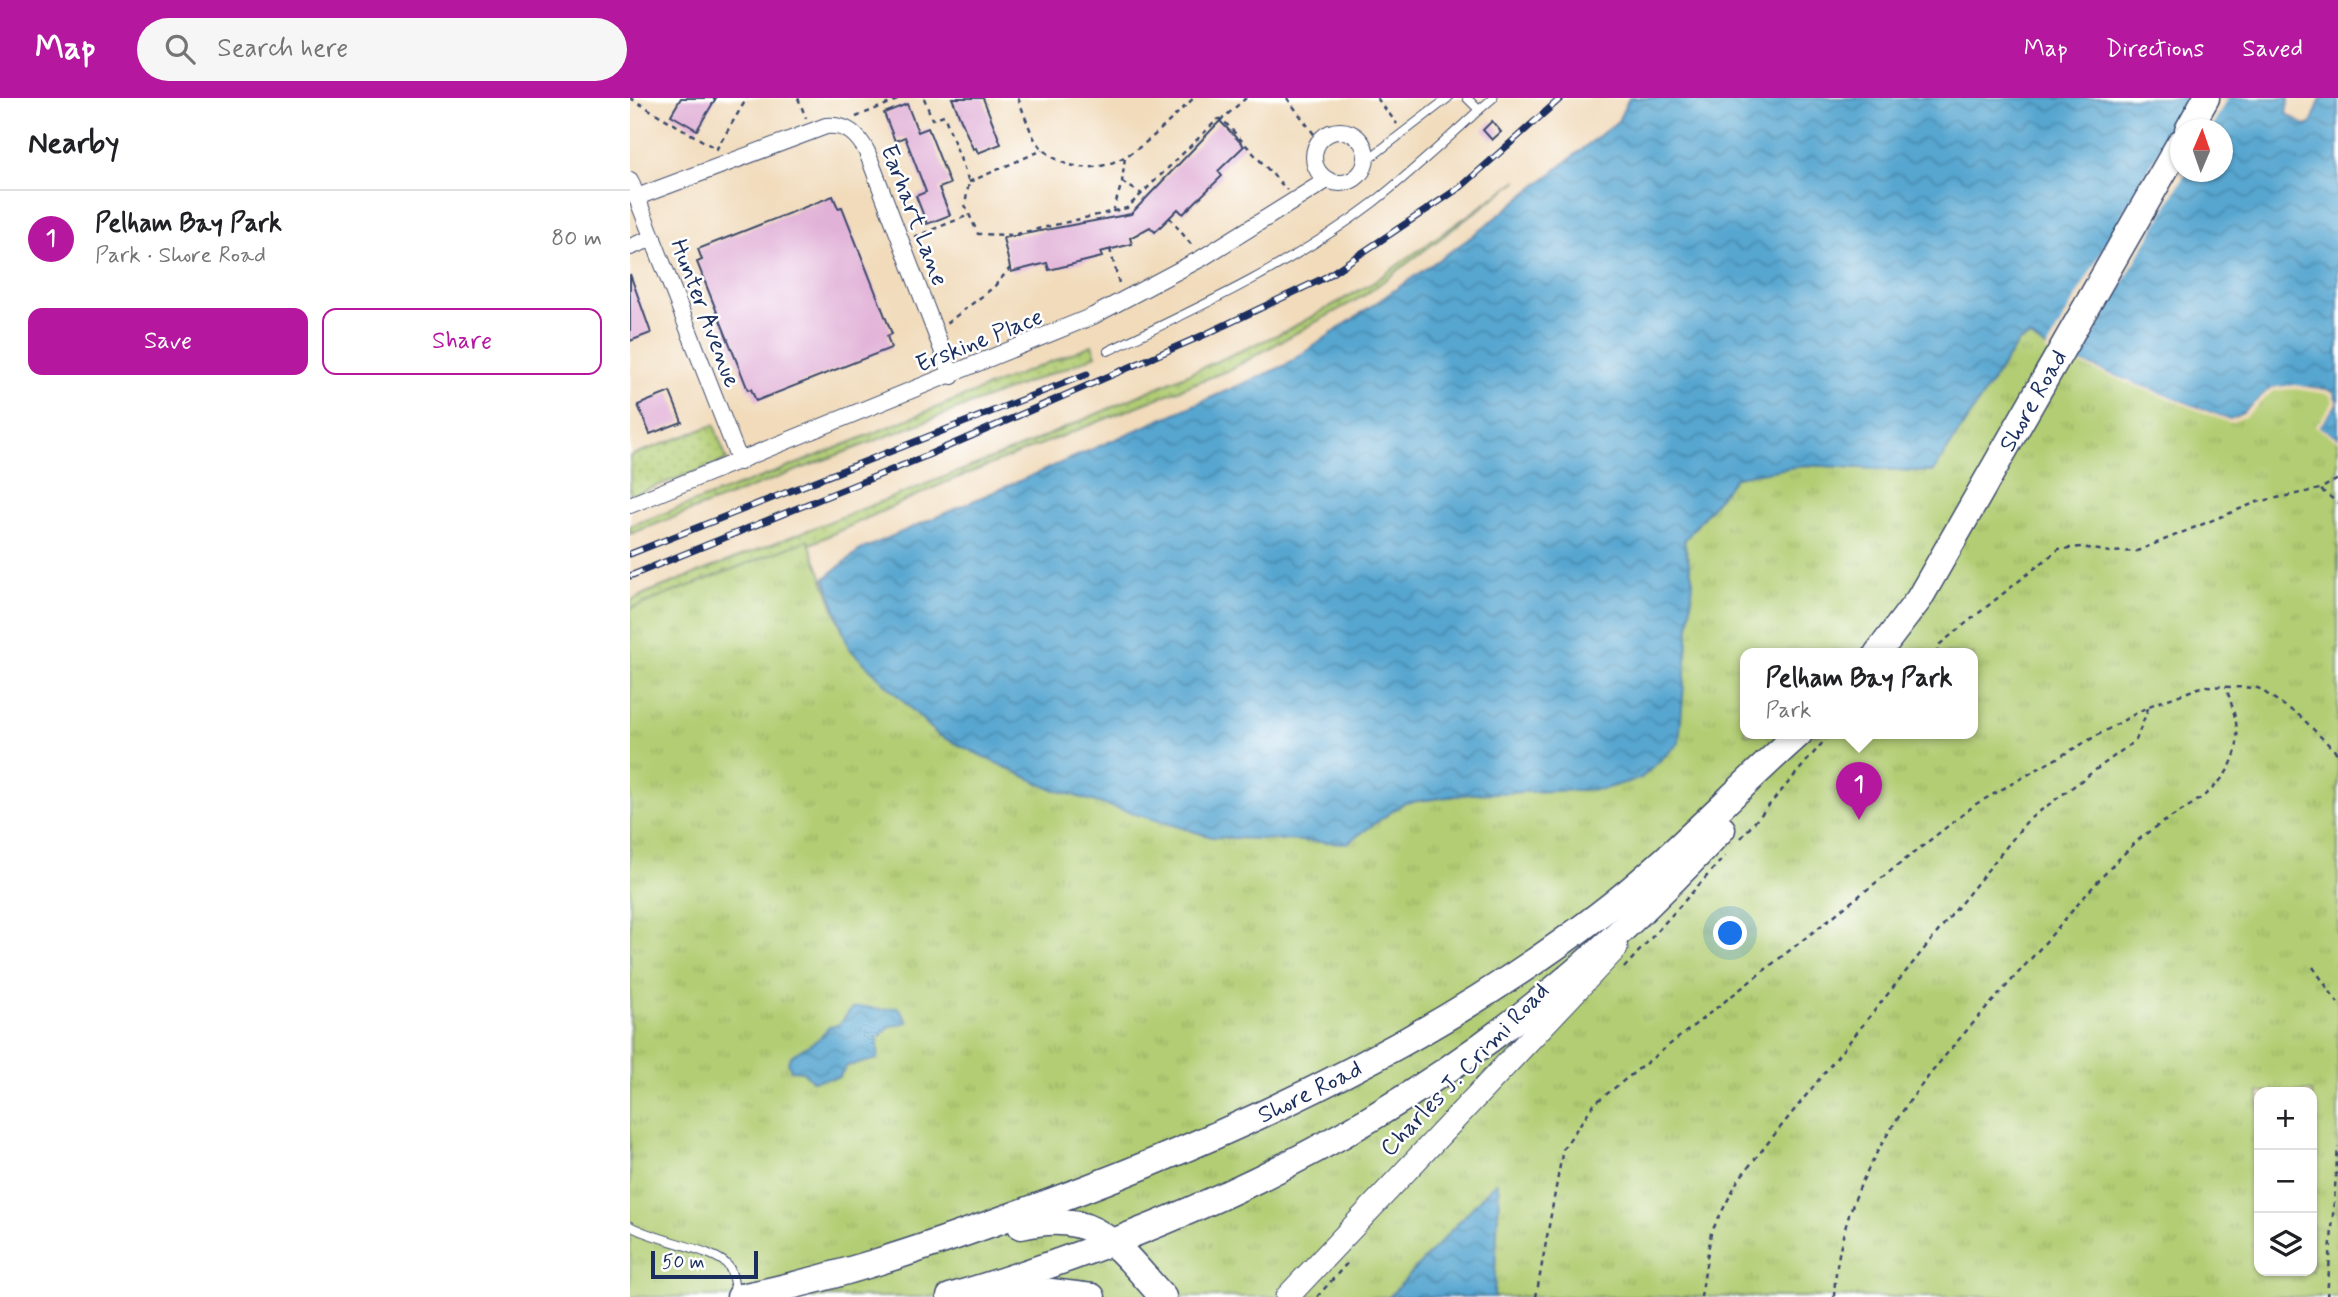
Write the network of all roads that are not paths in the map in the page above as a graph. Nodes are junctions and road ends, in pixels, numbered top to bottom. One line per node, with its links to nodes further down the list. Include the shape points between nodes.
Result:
1 (1448, 98): 7 (lane)
2 (1468, 98): 5 (lane)
3 (1493, 98): 5 (lane)
4 (2206, 98): 6 (main road)
5 (1479, 110): 14 (lane, via 1374,202 1329,233 1266,272)
6 (2194, 119)
7 (1366, 161): 10 (street, Erskine Place, via 1362,172 1350,181); 10 (street, via 1362,142 1352,133 1337,131 1319,141 1314,162)
8 (2170, 161): 18 (main road, Shore Road, via 1911,612)
9 (630, 180): 11 (street, Hunter Avenue)
10 (1327, 180): 15 (street, Erskine Place, via 1202,258 1124,300)
11 (637, 197): 12 (street, Hunter Avenue); 15 (street, Earhart Lane, via 827,126 854,134 863,145)
12 (653, 238): 13 (street); 16 (street, Hunter Avenue)
13 (630, 247)
14 (1108, 351)
15 (953, 376): 16 (street, Erskine Place)
16 (740, 462): 17 (street, Erskine Place)
17 (630, 505)
18 (1882, 648)
19 (1796, 739): 24 (main road, Shore Road, via 1621,898 1558,946 1460,1008 1334,1078 1207,1139)
20 (1797, 739): 21 (main road, Shore Road)
21 (1678, 877): 23 (main road, Shore Road, via 1535,1007 1431,1082 1262,1179); 30 (main road, Charles J. Crimi Road, via 1648,915)
22 (630, 1226): 25 (lane, via 723,1260)
23 (1114, 1244): 24 (main road, via 1085,1225 1054,1220); 26 (main road, Shore Road); 29 (main road)
24 (904, 1255): 25 (main road, Shore Road)
25 (738, 1297)
26 (950, 1297)
27 (991, 1297): 28 (main road, via 1040,1292)
28 (1092, 1297)
29 (1163, 1297)
30 (1287, 1297)

